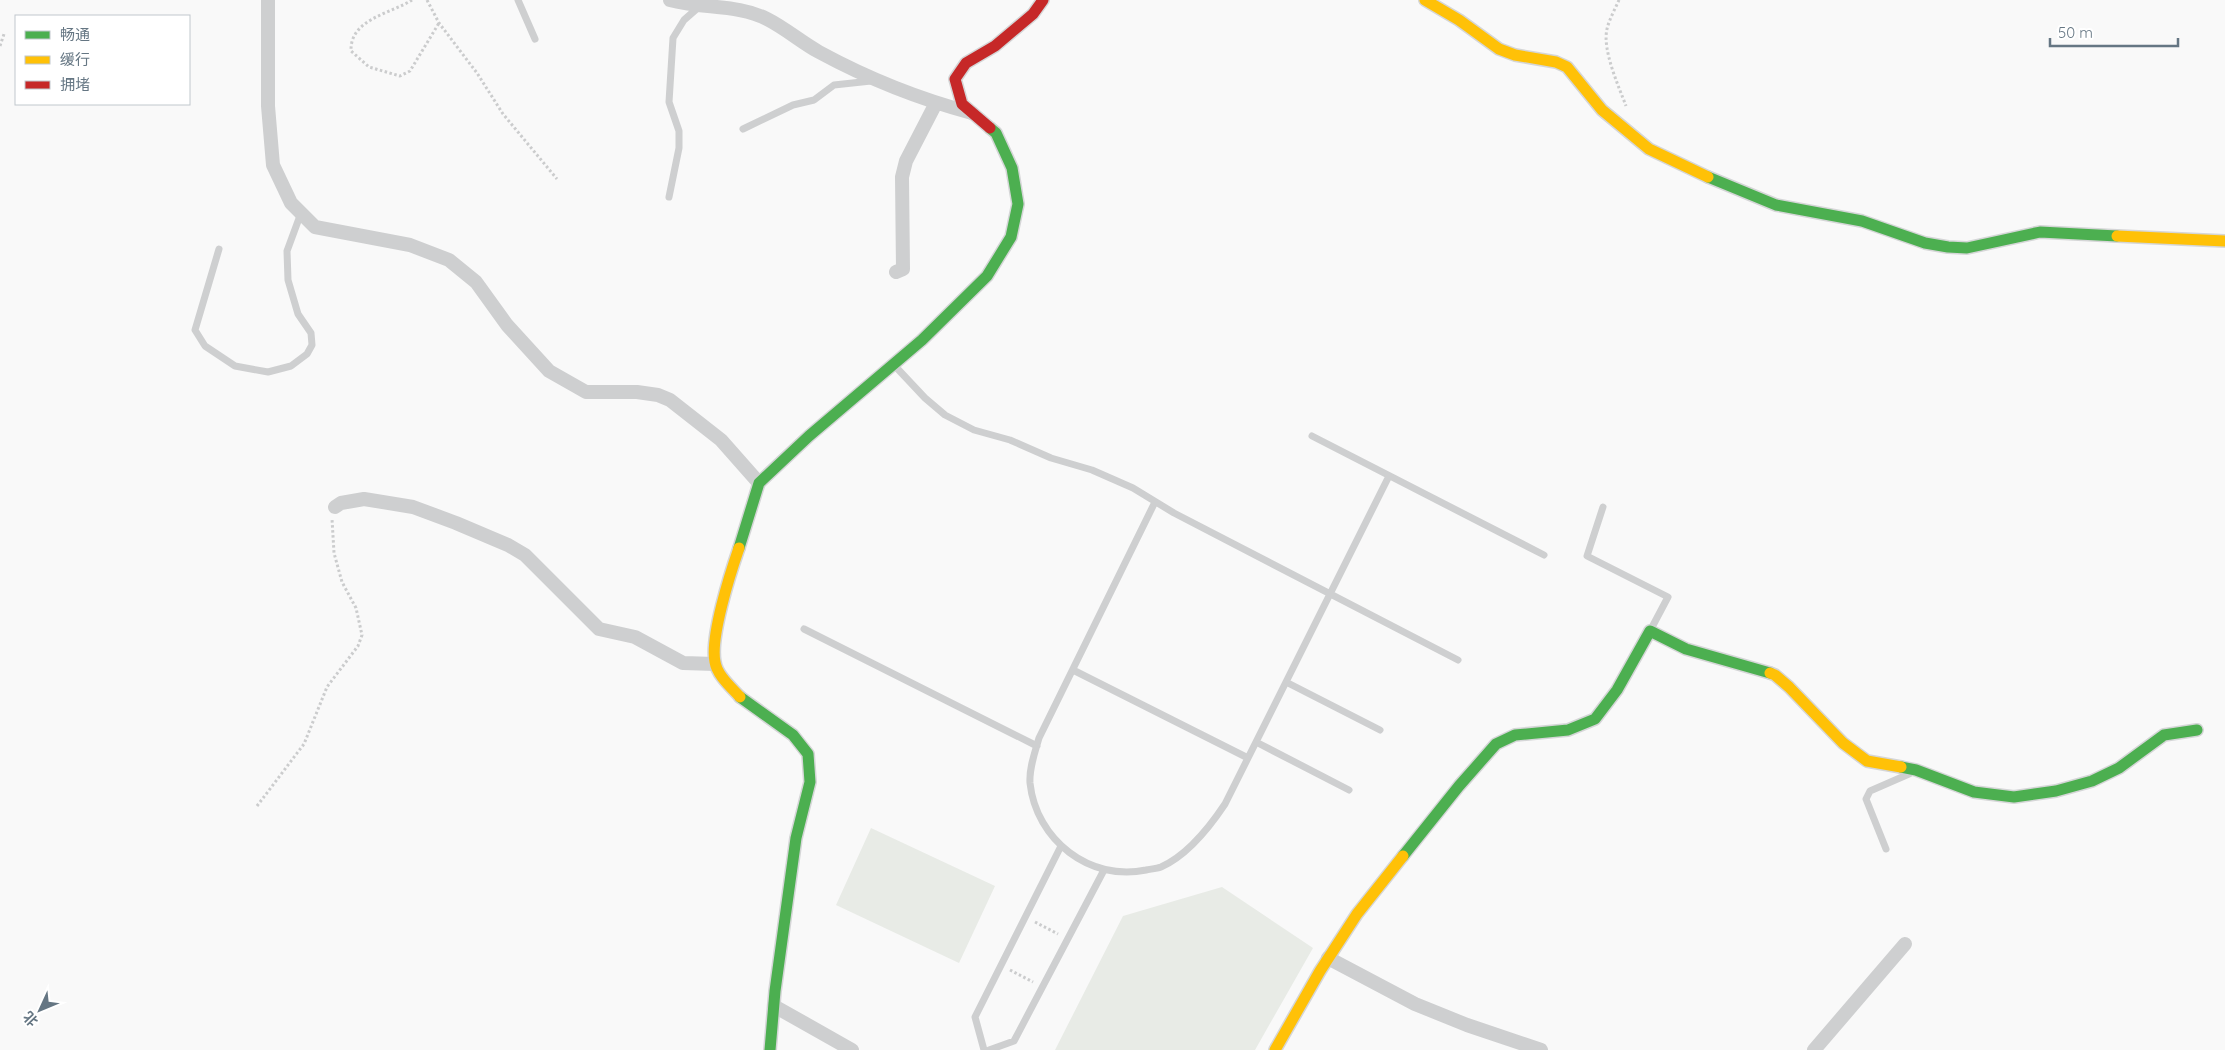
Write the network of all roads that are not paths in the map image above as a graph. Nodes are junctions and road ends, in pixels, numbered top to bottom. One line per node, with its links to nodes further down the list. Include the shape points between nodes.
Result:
1 (268, 0): 13 (street, via 268,106 273,165 291,203)
2 (518, 0): 7 (lane)
3 (670, 0): 6 (street)
4 (1043, 0): 10 (street, via 1033,14 995,46 966,63 955,79 962,104)
5 (1425, 0): 14 (street, via 1499,49 1567,67 1602,110 1649,149 1699,174 1776,205 1862,221 1925,243 1948,247 1967,248 2040,232)
6 (700, 6): 8 (street, via 747,12 768,20 818,52); 12 (lane, via 684,20 673,38 668,102 679,131 679,148)
7 (535, 39)
8 (879, 80): 9 (street); 11 (lane, via 834,85 814,100 792,105)
9 (936, 103): 10 (street); 16 (street, via 906,161 902,176 903,269)
10 (973, 113): 17 (street, via 996,133 1012,168 1018,204 1011,237 987,276)
11 (743, 128)
12 (669, 197)
13 (301, 212): 15 (lane, via 287,251 288,280 298,314 311,334 312,345 307,354 291,366 268,372 235,366 205,346 195,330); 20 (street, via 315,227 410,245 449,260 476,282 508,325 549,371 586,392 637,392 670,400 721,440)
14 (2225, 241)
15 (219, 249)
16 (896, 272)
17 (893, 364): 20 (street); 21 (lane, via 945,415 974,430 1092,470 1133,488)
18 (1312, 436): 19 (lane)
19 (1390, 476): 24 (lane); 25 (lane)
20 (758, 483): 29 (street, via 728,582 714,647)
21 (1155, 502): 25 (lane); 30 (lane)
22 (335, 507): 29 (street, via 364,499 414,507 456,523 525,555 599,629 635,637 683,663)
23 (1603, 507): 27 (lane, via 1587,556 1668,597)
24 (1544, 555)
25 (1330, 594): 28 (lane); 31 (lane)
26 (804, 629): 35 (lane)
27 (1650, 631): 37 (street, via 1686,649 1774,675 1843,743 1867,761); 43 (street, via 1617,690 1595,718 1568,730 1515,735 1496,744 1357,914)
28 (1458, 660)
29 (716, 664): 44 (street, via 724,679 744,701 793,735 808,754 810,782 796,838)
30 (1073, 670): 35 (lane); 36 (lane)
31 (1286, 682): 32 (lane); 34 (lane)
32 (1380, 730)
33 (2197, 730): 37 (street, via 2164,735 2119,768 2092,781 2014,797 1974,792)
34 (1256, 742): 36 (lane); 38 (lane)
35 (1037, 746): 39 (lane, via 1030,782 1036,806 1049,832)
36 (1248, 758): 41 (lane, via 1225,804 1188,849 1160,867 1132,873)
37 (1916, 770): 40 (lane, via 1870,791 1866,799)
38 (1349, 790)
39 (1061, 846): 41 (lane); 47 (lane, via 974,1017)
40 (1886, 848)
41 (1104, 870): 48 (lane, via 1014,1041)
42 (1906, 944): 51 (street)
43 (1328, 958): 49 (street); 50 (street, via 1415,1004)
44 (774, 1006): 45 (street); 46 (street)
45 (770, 1050)
46 (852, 1050)
47 (984, 1050)
48 (989, 1050)
49 (1275, 1050)
50 (1541, 1050)
51 (1814, 1050)

